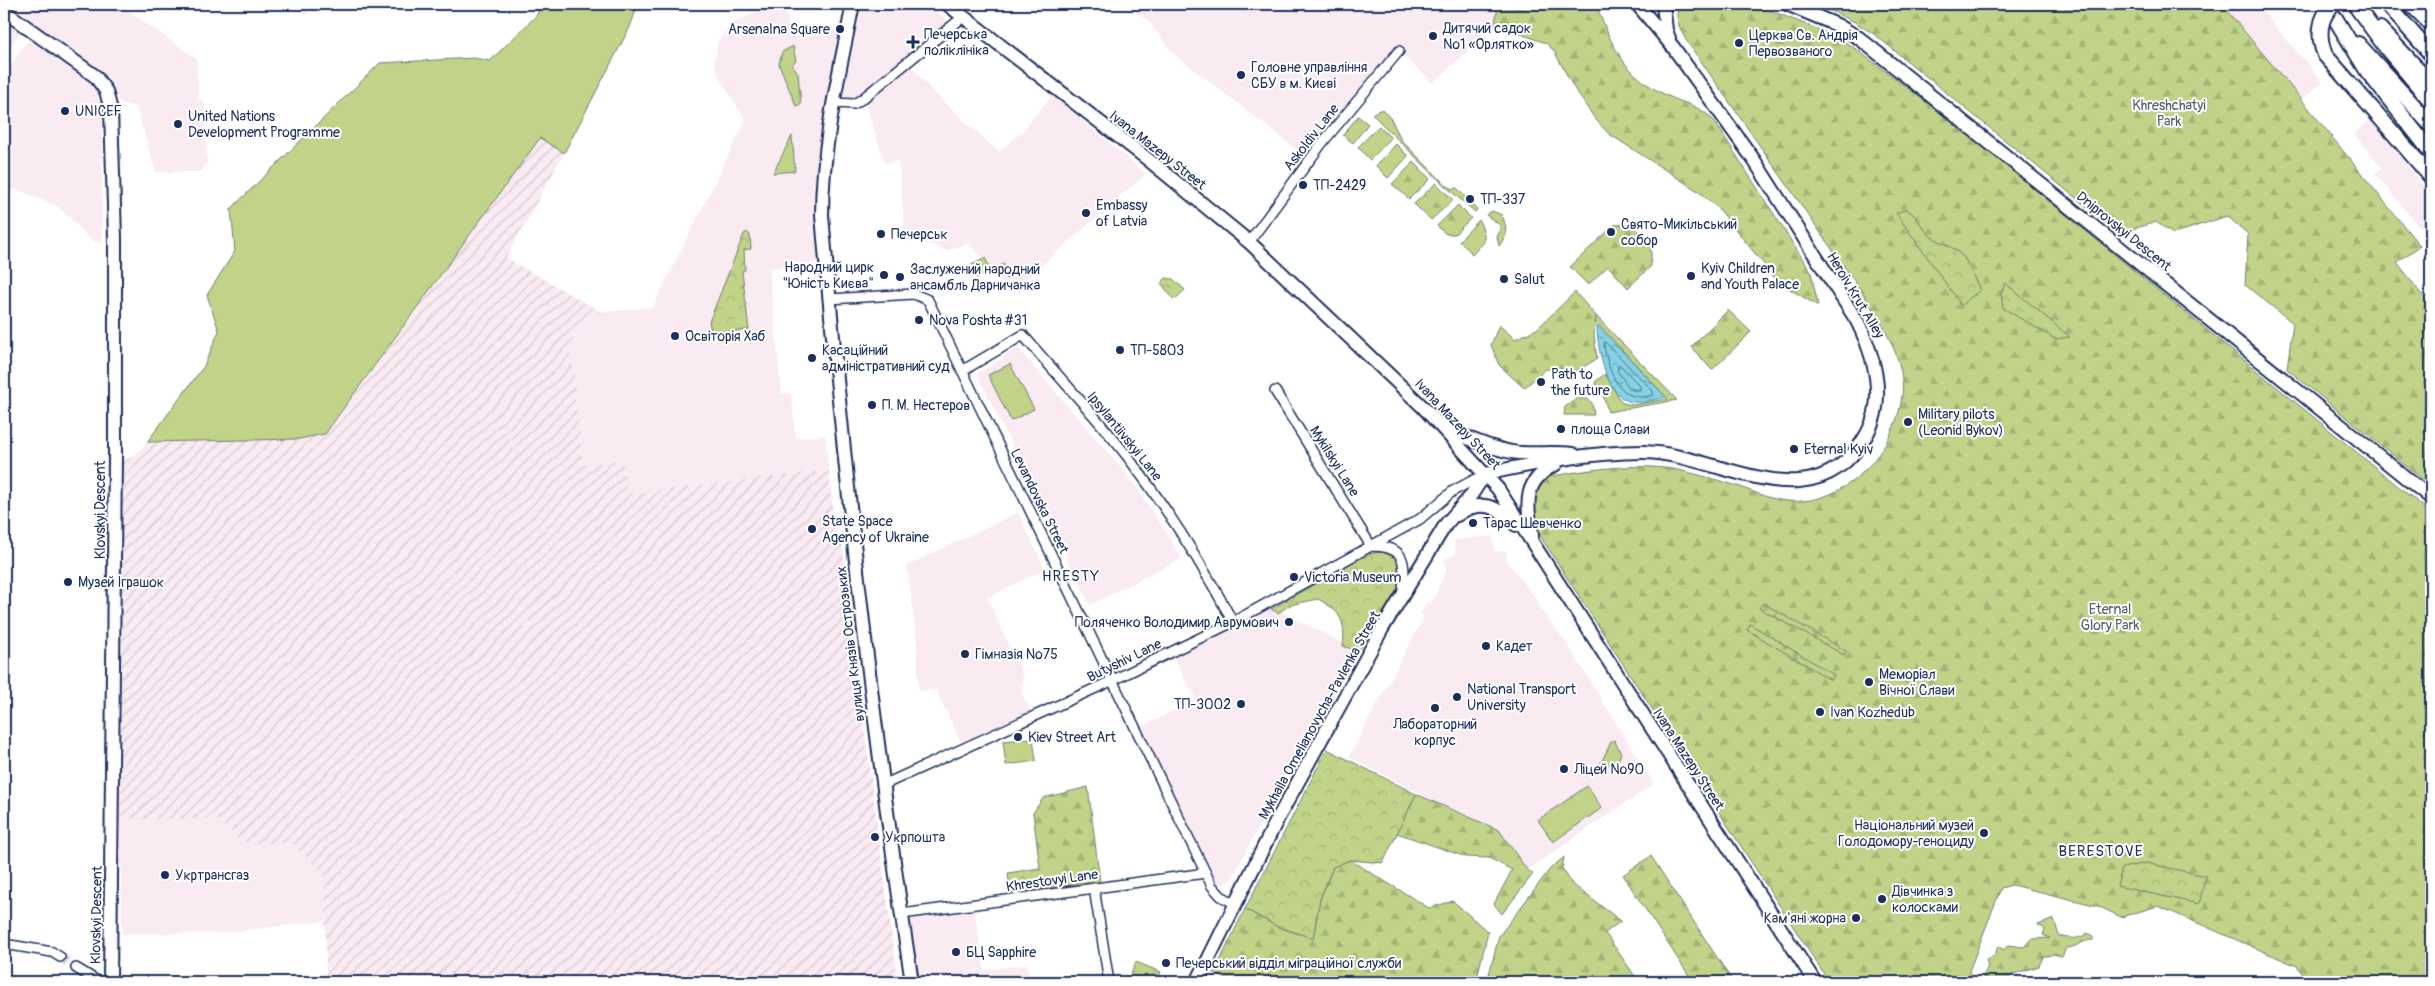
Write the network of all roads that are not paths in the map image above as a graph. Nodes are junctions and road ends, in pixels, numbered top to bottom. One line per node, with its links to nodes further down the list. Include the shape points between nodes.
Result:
1 (853, 4): 20 (main road, вулиця Князів Острозьких)
2 (947, 4): 12 (main road, Ivana Mazepy Street)
3 (1637, 4): 15 (main road)
4 (1663, 4): 15 (main road, via 1666,30)
5 (1787, 4): 32 (main road, Dniprovskyi Descent, via 1859,38)
6 (2322, 4): 13 (main road)
7 (2334, 4): 23 (main road, bridge, via 2324,16 2320,43 2325,55)
8 (2387, 4): 17 (main road)
9 (2411, 4): 14 (main road)
10 (2356, 6): 18 (main road); 19 (main road)
11 (10, 10): 48 (main road, Klovskyi Descent, via 101,82 108,99 113,132 114,565)
12 (964, 18): 20 (street, via 862,99 854,104); 24 (main road, Ivana Mazepy Street)
13 (2335, 18): 21 (main road); 22 (main road, via 2368,72)
14 (2431, 24)
15 (1673, 47): 29 (main road, Heroiv Krut Alley, via 1754,160 1857,321 1875,367 1877,389 1873,419 1856,452 1847,461 1816,478 1797,481 1764,480 1668,454 1643,452)
16 (1399, 51): 24 (street, Askoldiv Lane, via 1317,150)
17 (2431, 54)
18 (2431, 82)
19 (2431, 101)
20 (833, 103): 25 (main road, вулиця Князів Острозьких, via 822,190)
21 (2431, 125)
22 (2431, 152)
23 (2431, 178)
24 (1249, 242): 28 (main road, Ivana Mazepy Street)
25 (829, 299): 26 (street, Levandovska Street, via 914,294 928,300); 39 (main road, вулиця Князів Острозьких, via 856,574)
26 (962, 371): 37 (street, Ipsylantiivskyi Lane, via 1023,335 1142,476 1206,571); 38 (street, Levandovska Street)
27 (1275, 391): 35 (street, Mykilskyi Lane)
28 (1435, 420): 29 (main road, via 1496,449); 31 (main road, Ivana Mazepy Street)
29 (1593, 456): 30 (main road, Heroiv Krut Alley)
30 (1564, 459): 31 (main road, Heroiv Krut Alley); 34 (main road, via 1540,474 1531,484 1528,516)
31 (1486, 474): 33 (main road, Mykhaila Omelianovycha-Pavlenka Street); 34 (main road, Ivana Mazepy Street); 35 (street, Butyshiv Lane, via 1453,491 1420,519)
32 (2431, 498)
33 (1446, 524): 34 (main road, via 1463,511 1488,506 1498,509); 36 (main road, Mykhaila Omelianovycha-Pavlenka Street)
34 (1533, 543): 52 (main road, Ivana Mazepy Street)
35 (1371, 546): 36 (street, via 1391,548 1399,553 1404,567); 37 (street, Butyshiv Lane)
36 (1403, 594): 42 (main road, Mykhaila Omelianovycha-Pavlenka Street)
37 (1233, 622): 38 (street, Butyshiv Lane)
38 (1112, 681): 39 (street, Butyshiv Lane); 40 (street, Levandovska Street)
39 (883, 785): 43 (main road, вулиця Князів Острозьких)
40 (1206, 873): 41 (street, Khrestovyi Lane); 42 (street, Levandovska Street, via 1221,896)
41 (1094, 888): 43 (street, Khrestovyi Lane); 50 (street)
42 (1234, 903): 51 (main road, Mykhaila Omelianovycha-Pavlenka Street)
43 (902, 914): 49 (main road, вулиця Князів Острозьких)
44 (4, 944): 45 (street, via 52,952)
45 (60, 957)
46 (76, 968): 47 (street)
47 (99, 982)
48 (110, 982)
49 (912, 982)
50 (1109, 982)
51 (1197, 982)
52 (1815, 982)

